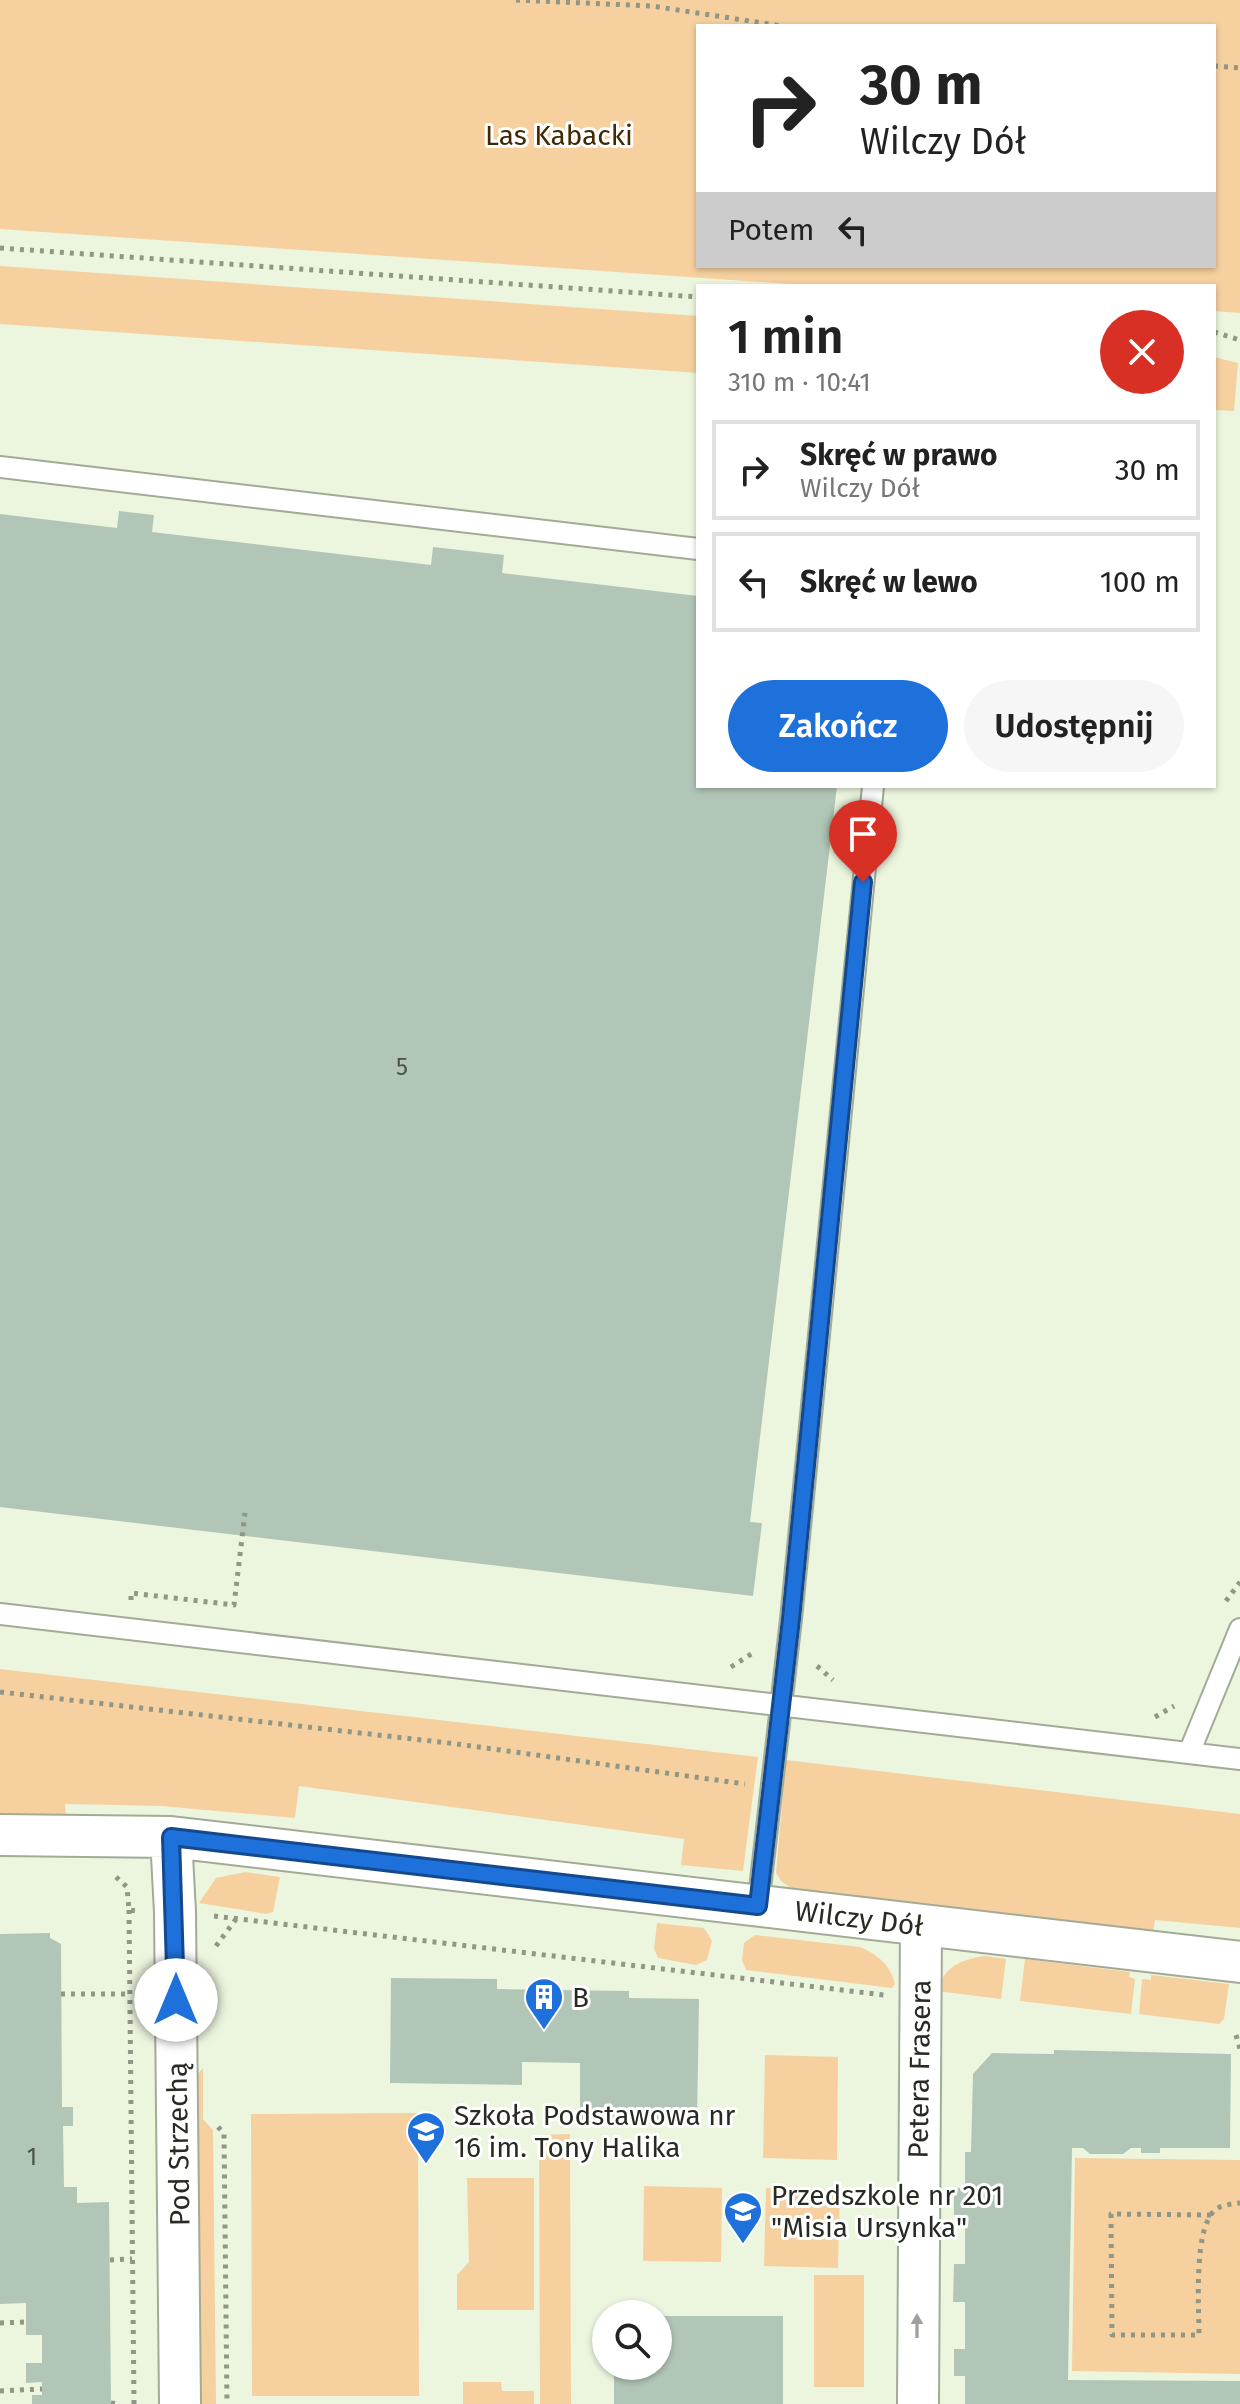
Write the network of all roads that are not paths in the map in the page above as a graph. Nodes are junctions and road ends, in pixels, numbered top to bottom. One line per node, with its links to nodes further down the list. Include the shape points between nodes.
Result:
1 (0, 467): 2 (lane)
2 (696, 549)
3 (873, 788): 6 (lane)
4 (0, 1614): 6 (lane)
5 (1240, 1629): 7 (lane)
6 (779, 1704): 7 (lane); 11 (lane)
7 (1189, 1753): 8 (lane)
8 (1240, 1759)
9 (0, 1835): 10 (street, Wilczy Dół)
10 (171, 1837): 11 (street, Wilczy Dół); 14 (street, Pod Strzechą)
11 (758, 1906): 12 (street, Wilczy Dół)
12 (921, 1925): 13 (street, Wilczy Dół); 15 (street, Petera Frasera, one-way to 12)
13 (1240, 1962)
14 (180, 2404)
15 (918, 2404)

